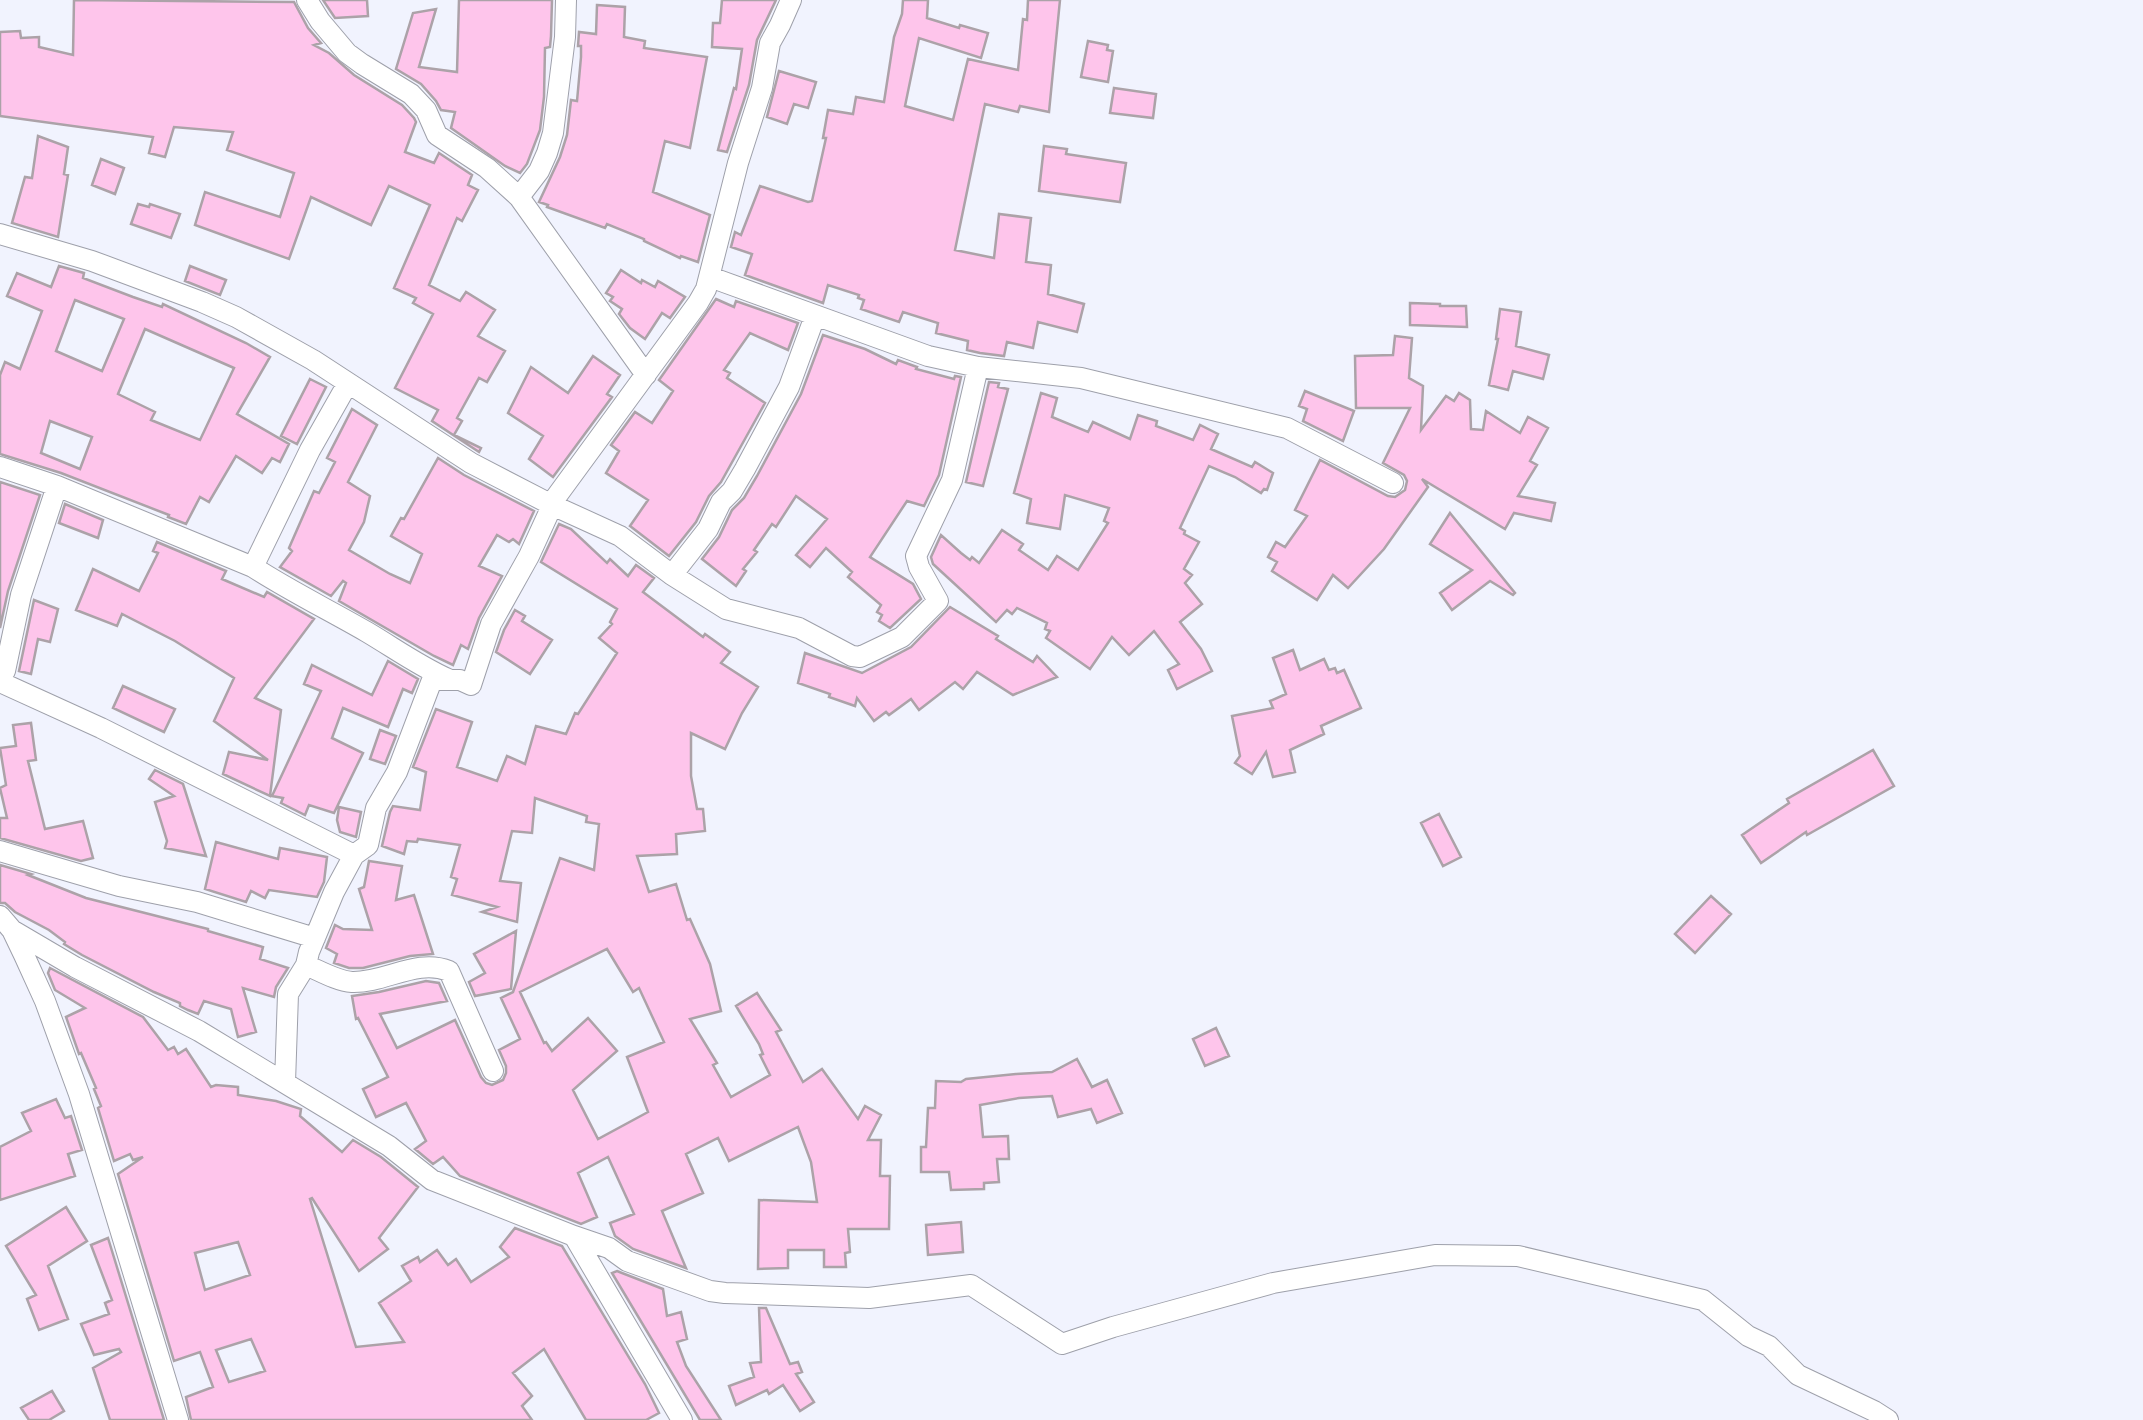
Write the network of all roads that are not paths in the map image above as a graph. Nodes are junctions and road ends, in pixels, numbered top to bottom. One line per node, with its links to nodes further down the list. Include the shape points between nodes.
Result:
1 (307, 0): 4 (street, via 347,53 411,94 437,135)
2 (566, 0): 4 (street, via 548,153)
3 (791, 0): 6 (street, via 770,42)
4 (518, 197): 9 (street)
5 (0, 234): 10 (street, via 220,309)
6 (710, 276): 7 (street); 9 (street, via 698,304)
7 (815, 316): 8 (street); 16 (street, via 789,387 745,469)
8 (978, 367): 12 (street, via 1081,378 1287,428); 16 (street, via 952,480 916,556 938,601 902,637 852,656 799,628 726,608)
9 (646, 375): 14 (street)
10 (348, 383): 14 (street, via 471,463); 15 (street)
11 (0, 467): 13 (street)
12 (1393, 483)
13 (56, 486): 15 (street); 18 (street)
14 (552, 505): 16 (street, via 620,536); 17 (street, via 491,624 470,685)
15 (253, 566): 17 (street)
16 (672, 575)
17 (448, 678): 20 (street, via 432,680 376,808 368,845)
18 (0, 679): 20 (street)
19 (0, 850): 22 (street)
20 (354, 856): 22 (street)
21 (6, 923): 25 (street); 27 (street, via 80,1094)
22 (315, 938): 23 (street)
23 (306, 965): 24 (street, via 351,982 437,966 449,971); 25 (street, via 287,1002)
24 (494, 1071)
25 (284, 1084): 26 (street, via 389,1146 432,1180)
26 (574, 1236): 28 (street); 29 (street, via 725,1293 868,1298 971,1285 1062,1344 1273,1283 1435,1256 1518,1256 1703,1300 1770,1346 1798,1376)
27 (178, 1420)
28 (682, 1420)
29 (1888, 1420)

